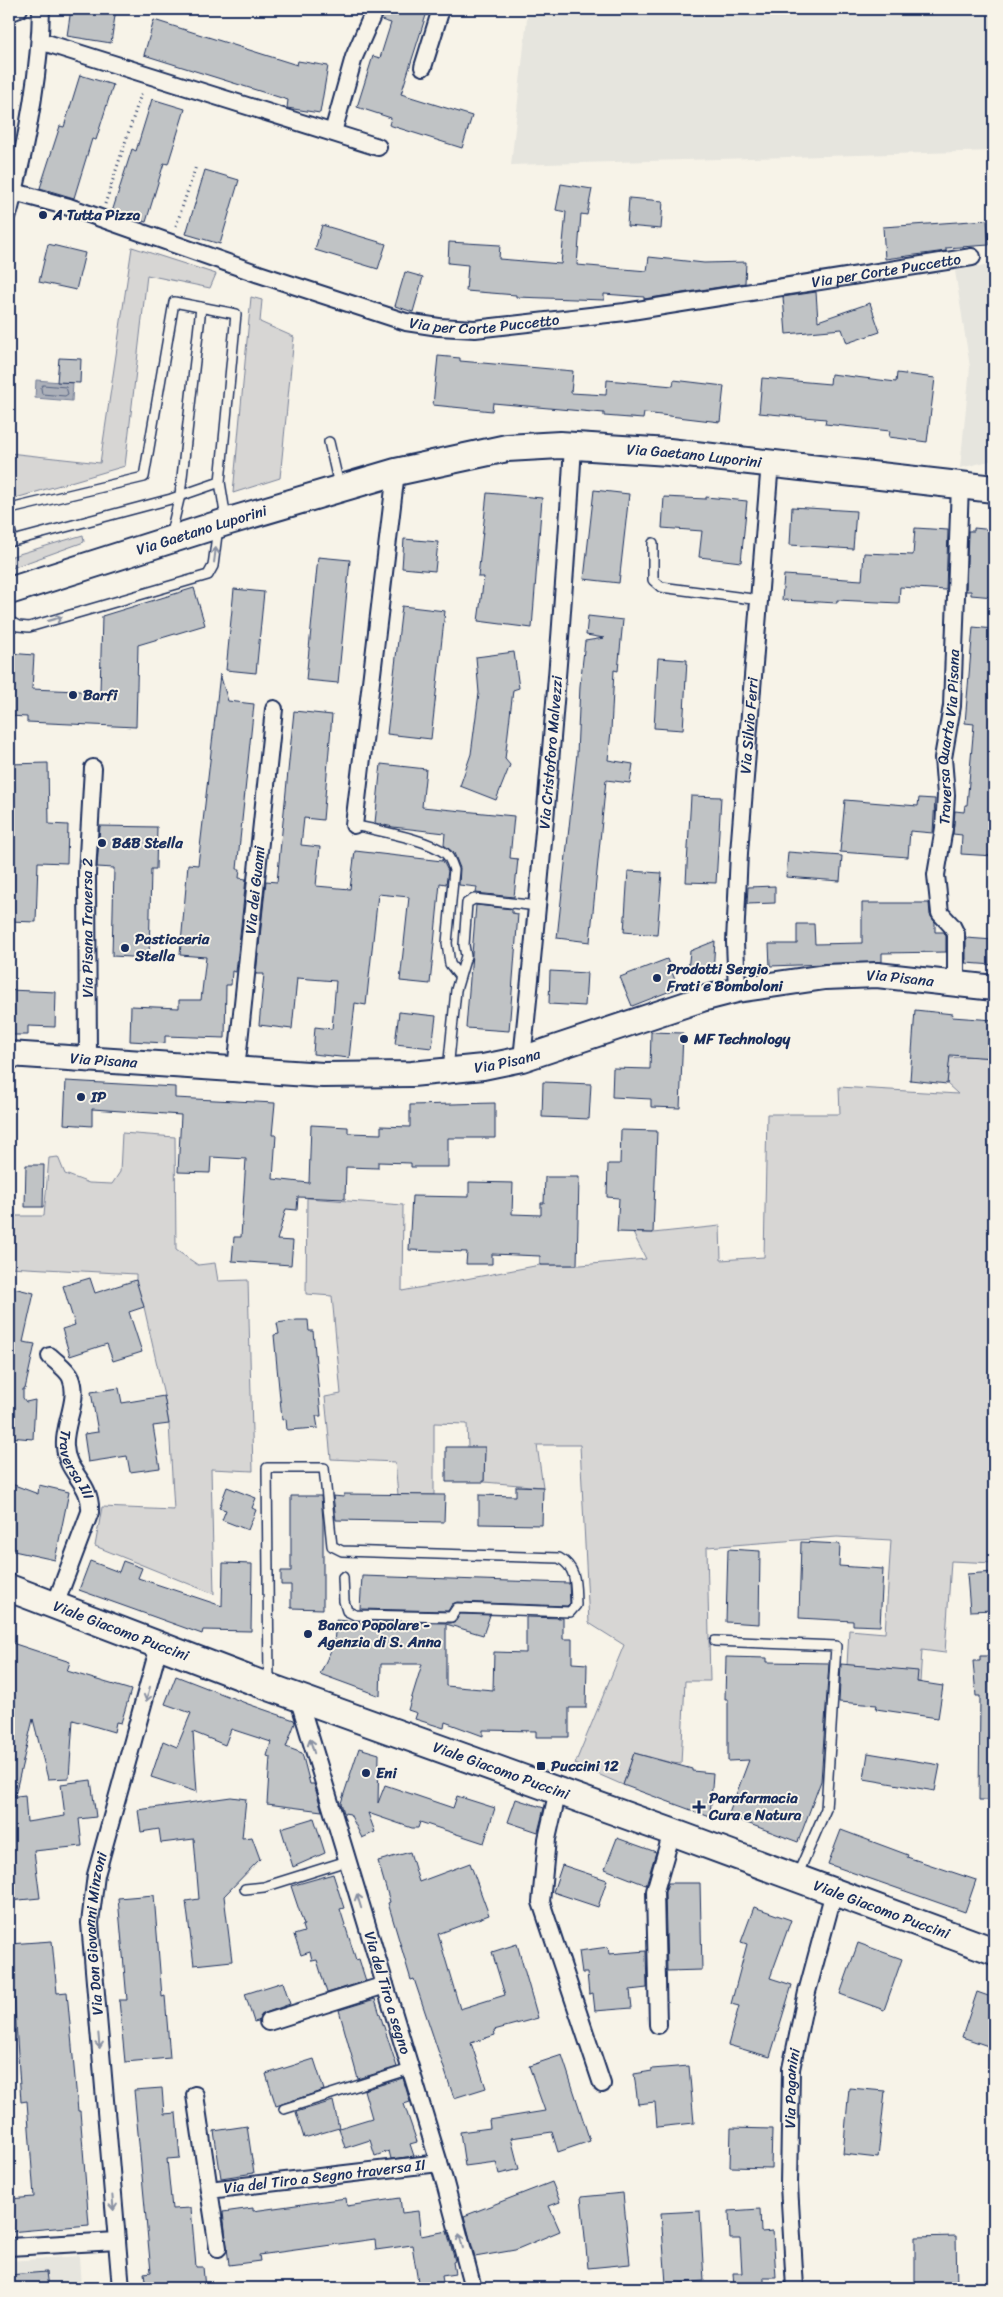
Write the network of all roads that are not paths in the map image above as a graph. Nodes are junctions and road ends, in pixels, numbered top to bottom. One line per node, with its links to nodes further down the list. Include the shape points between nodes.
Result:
1 (19, 9): 5 (street)
2 (41, 9): 6 (street)
3 (375, 9): 8 (street, via 354,57)
4 (442, 9): 7 (street)
5 (9, 13)
6 (40, 41): 8 (street); 10 (street, via 31,110)
7 (423, 67)
8 (333, 132): 9 (street)
9 (378, 147)
10 (14, 192): 11 (street); 12 (street, Via per Corte Puccetto, via 406,322 439,327 475,329 625,312)
11 (9, 212)
12 (972, 257)
13 (201, 307): 18 (lane, via 236,314); 22 (lane); 23 (lane, via 174,302 144,477 10,509)
14 (328, 442): 20 (lane)
15 (573, 446): 16 (main road, Via Gaetano Luporini); 17 (main road, Via Gaetano Luporini, via 507,448); 34 (street, Via Cristoforo Malvezzi, via 564,598)
16 (770, 462): 19 (main road, Via Gaetano Luporini); 29 (street, Via Silvio Ferri)
17 (396, 472): 20 (main road, Via Gaetano Luporini); 33 (street)
18 (220, 482): 22 (lane); 24 (lane)
19 (960, 485): 21 (main road, Via Gaetano Luporini); 36 (street, Traversa Quarta Via Pisana, via 952,706 943,758 945,812 936,875 940,913 956,934)
20 (340, 488): 24 (main road, Via Gaetano Luporini)
21 (994, 489)
22 (180, 495): 25 (lane, via 13,541); 26 (lane)
23 (9, 514)
24 (222, 523): 26 (main road, Via Gaetano Luporini); 30 (lane, one-way to 24, via 29,627 208,575)
25 (9, 527)
26 (170, 539): 28 (main road, Via Gaetano Luporini)
27 (653, 543): 29 (lane, via 653,580 661,587)
28 (9, 591)
29 (760, 600): 38 (street, Via Silvio Ferri, via 739,852)
30 (9, 621)
31 (274, 709): 42 (street, Via dei Guami)
32 (93, 768): 40 (street, Via Pisana Traversa 2, via 87,873)
33 (354, 826): 35 (lane, via 432,846 450,859 454,870 447,943 450,964)
34 (538, 906): 35 (lane, via 474,899 467,903 464,926 466,956); 41 (street, Via Cristoforo Malvezzi)
35 (460, 977): 43 (lane)
36 (956, 982): 37 (main road, Via Pisana); 38 (main road, Via Pisana, via 852,975)
37 (994, 988)
38 (737, 990): 41 (main road, Via Pisana)
39 (9, 1054): 40 (main road, Via Pisana)
40 (88, 1058): 42 (main road, Via Pisana)
41 (522, 1059): 43 (main road, Via Pisana)
42 (236, 1070): 43 (main road, Via Pisana, via 360,1076)
43 (448, 1071)
44 (50, 1356): 47 (street, Traversa III, via 71,1377 73,1394 64,1446 71,1469 87,1488 91,1503)
45 (343, 1577): 50 (lane, via 347,1611 355,1615 451,1617 457,1608 570,1612 576,1606 575,1576 569,1563 560,1558 342,1551 332,1546 324,1468 268,1468)
46 (9, 1588): 47 (main road, Viale Giacomo Puccini)
47 (55, 1606): 49 (main road, Viale Giacomo Puccini)
48 (714, 1641): 55 (lane, via 836,1646 826,1809)
49 (160, 1646): 50 (main road, Viale Giacomo Puccini); 68 (street, Via Don Giovanni Minzoni, one-way to 68, via 96,1875 90,1923)
50 (269, 1687): 51 (main road, Viale Giacomo Puccini)
51 (298, 1697): 52 (main road, Viale Giacomo Puccini); 54 (street, Via del Tiro a segno, one-way to 51)
52 (558, 1790): 53 (main road, Viale Giacomo Puccini); 63 (street, via 547,1839 541,1902)
53 (672, 1832): 55 (main road, Viale Giacomo Puccini); 61 (street, via 655,1891)
54 (347, 1861): 56 (lane, via 264,1887); 59 (street, Via del Tiro a segno, one-way to 54)
55 (796, 1878): 57 (main road, Viale Giacomo Puccini)
56 (245, 1889)
57 (834, 1892): 58 (main road, Viale Giacomo Puccini); 73 (street, Via Paganini, via 807,1992 791,2069 788,2186)
58 (994, 1952)
59 (385, 1985): 60 (street); 62 (street, Via del Tiro a segno)
60 (268, 2022)
61 (658, 2025)
62 (410, 2069): 65 (lane); 66 (street, Via del Tiro a segno)
63 (602, 2084)
64 (195, 2095): 67 (street, Via del Tiro a Segno traversa II)
65 (284, 2109)
66 (439, 2163): 67 (street, Via del Tiro a Segno traversa II); 72 (street, Via del Tiro a segno, one-way to 66)
67 (209, 2190): 70 (street, Via del Tiro a Segno traversa II)
68 (117, 2241): 69 (street); 71 (street, Via Don Giovanni Minzoni)
69 (9, 2247)
70 (218, 2248)
71 (120, 2288)
72 (474, 2288)
73 (794, 2288)

